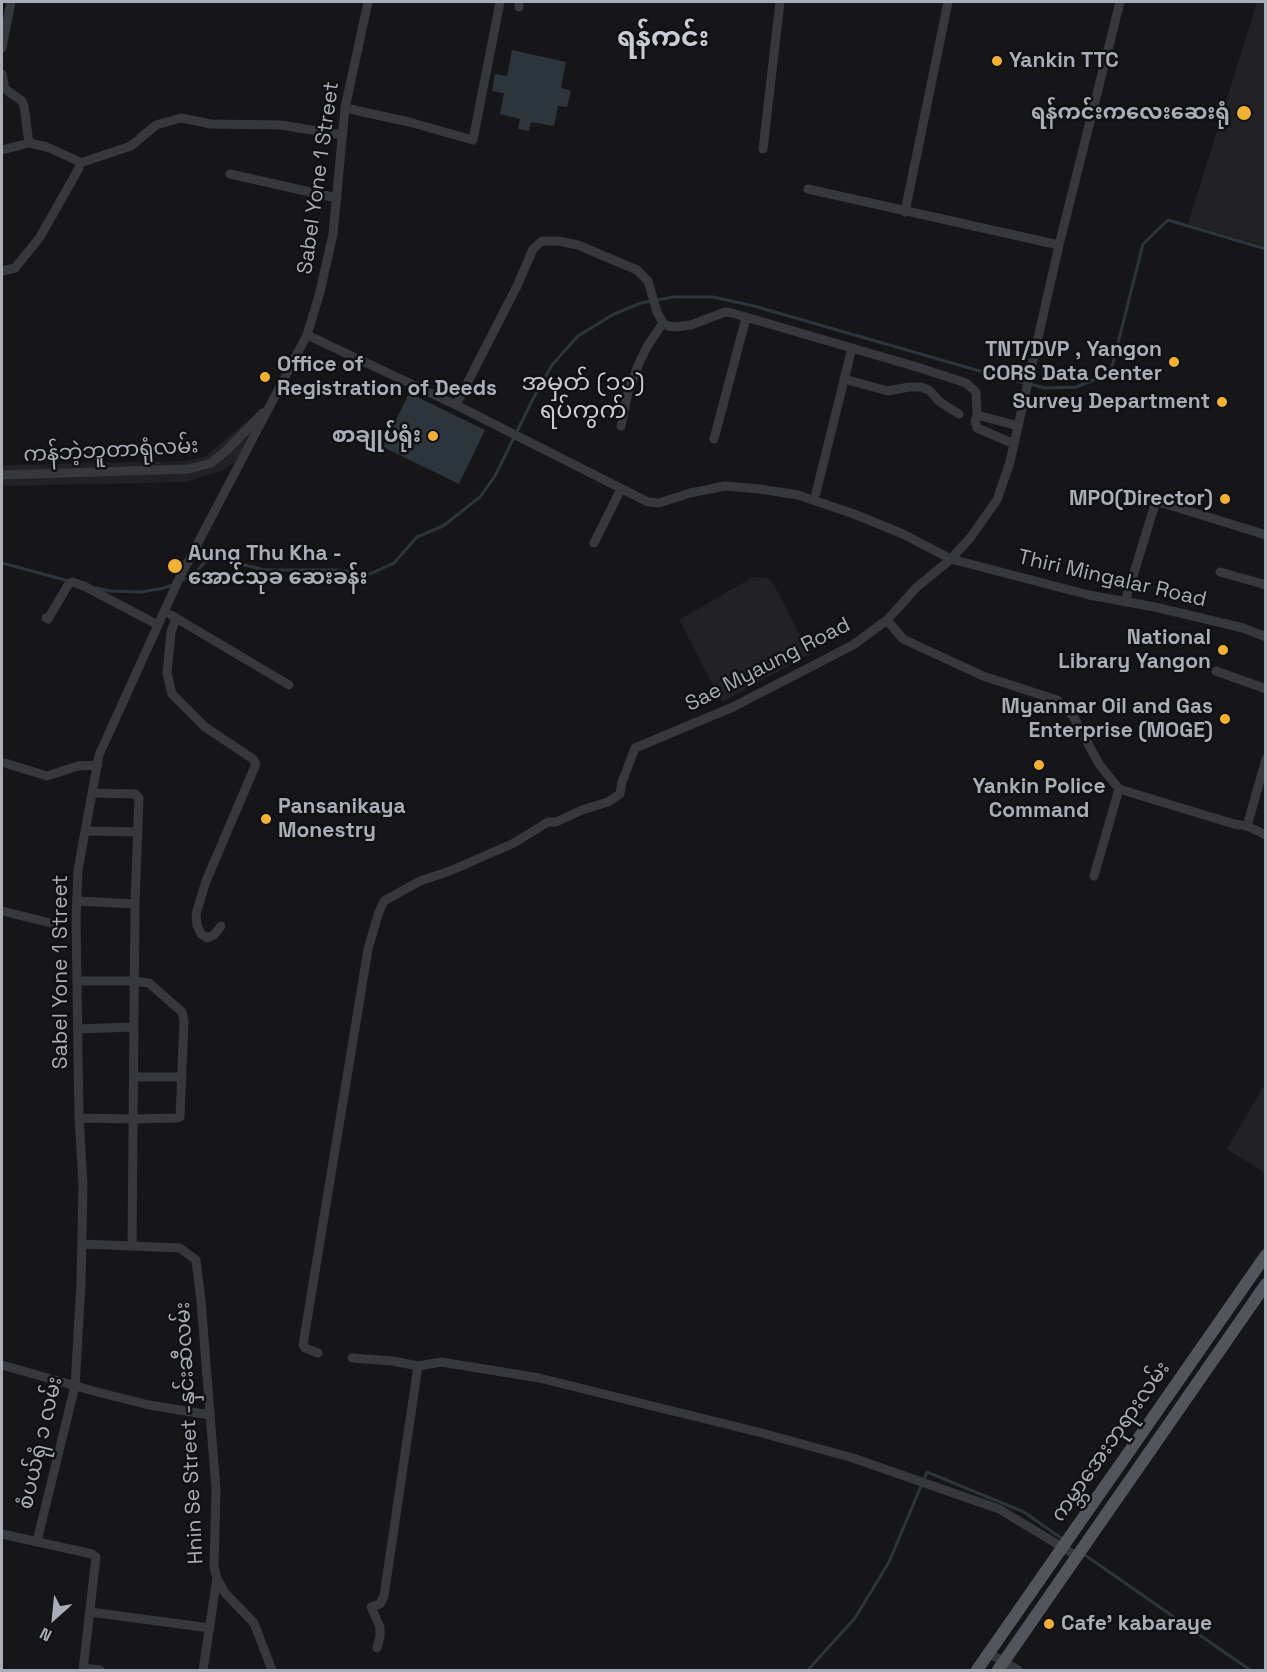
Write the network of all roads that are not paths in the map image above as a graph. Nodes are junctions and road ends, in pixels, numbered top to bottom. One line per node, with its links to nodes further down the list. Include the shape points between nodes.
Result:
1 (11, 2): 7 (street)
2 (368, 2): 9 (street, Sabel Yone 1 Street)
3 (500, 2): 9 (street, via 473,140)
4 (780, 2): 12 (street)
5 (948, 2): 18 (street)
6 (1120, 2): 19 (street, Sae Myaung Road)
7 (2, 48)
8 (2, 74): 11 (street, via 5,89 24,106)
9 (345, 108): 10 (street, Sabel Yone 1 Street)
10 (342, 135): 14 (street, via 281,125 211,124 182,118 156,125 131,146); 17 (street, Sabel Yone 1 Street)
11 (29, 143): 13 (street); 14 (street)
12 (763, 149)
13 (2, 150)
14 (80, 162): 20 (street, via 40,237 15,268)
15 (230, 174): 17 (street)
16 (808, 189): 18 (street)
17 (337, 198): 23 (street, Sabel Yone 1 Street, via 323,283)
18 (905, 212): 19 (street)
19 (1059, 245): 31 (street, Sae Myaung Road)
20 (2, 271)
21 (746, 318): 22 (street, via 725,312 675,327); 24 (street); 32 (street)
22 (663, 323): 27 (street, via 648,281 636,270 578,245 542,241 533,249); 30 (street, via 639,363)
23 (307, 335): 26 (street, Sabel Yone 1 Street); 27 (street, Thiri Mingalar Road)
24 (852, 348): 25 (street); 29 (street, via 966,383 976,392)
25 (844, 380): 28 (street, via 888,391 921,387); 36 (street)
26 (270, 405): 34 (street, ကန်ဘဲ့ဘူတာရုံလမ်း, via 211,463 189,469); 43 (street, Sabel Yone 1 Street)
27 (456, 405): 35 (street, Thiri Mingalar Road)
28 (959, 414)
29 (977, 416): 31 (street); 33 (street, via 977,428)
30 (621, 426)
31 (1018, 426): 33 (street, Sae Myaung Road)
32 (714, 439)
33 (1014, 444): 39 (street, Sae Myaung Road, via 997,500)
34 (2, 475)
35 (621, 489): 38 (street); 39 (street, Thiri Mingalar Road, via 648,502 725,486 798,495 893,530)
36 (816, 492)
37 (1266, 535): 42 (street, via 1156,501)
38 (594, 543)
39 (951, 559): 42 (street, Thiri Mingalar Road); 46 (street, Sae Myaung Road, via 917,587)
40 (1220, 572): 41 (street)
41 (1266, 585)
42 (1125, 602): 48 (street, Thiri Mingalar Road, via 1243,628)
43 (164, 611): 45 (street); 47 (street, Sabel Yone 1 Street)
44 (46, 618): 47 (street, via 72,582)
45 (176, 618): 50 (street); 66 (street, via 167,673 172,694 205,727 256,764 196,914 196,925 207,938)
46 (887, 620): 55 (street, via 903,639 983,676 1057,700 1073,717 1099,764); 79 (street, Sae Myaung Road, via 853,645 814,666 635,748 620,794 608,802 548,822 514,843 420,881 384,901 368,949 303,1345)
47 (158, 625): 54 (street, Sabel Yone 1 Street)
48 (1266, 637)
49 (1216, 670): 51 (street)
50 (289, 685)
51 (1266, 689)
52 (1266, 759): 57 (street)
53 (5, 763): 54 (street, via 47,776)
54 (98, 765): 56 (street, Sabel Yone 1 Street)
55 (1119, 789): 57 (street); 61 (street)
56 (93, 793): 58 (street, Sabel Yone 1 Street); 59 (street, via 137,795)
57 (1247, 826): 60 (street)
58 (86, 831): 59 (street); 62 (street, Sabel Yone 1 Street)
59 (138, 832): 63 (street)
60 (1266, 836)
61 (1094, 876)
62 (77, 901): 63 (street); 67 (street, Sabel Yone 1 Street)
63 (135, 904): 68 (street)
64 (2, 911): 65 (street)
65 (55, 924)
66 (221, 926)
67 (77, 981): 68 (street); 70 (street, Sabel Yone 1 Street)
68 (134, 981): 69 (street); 72 (street, via 153,985 182,1012)
69 (134, 1027): 70 (street); 71 (street)
70 (78, 1029): 73 (street, Sabel Yone 1 Street)
71 (134, 1077): 72 (street); 74 (street)
72 (182, 1077): 74 (street, via 180,1117)
73 (80, 1118): 74 (street); 75 (street, Sabel Yone 1 Street)
74 (134, 1119): 76 (street)
75 (82, 1244): 76 (street, Hnin Se Street -နှင်းဆီလမ်း); 83 (street, စံပယ်ရုံ ၁ လမ်း)
76 (132, 1246): 84 (street, Hnin Se Street -နှင်းဆီလမ်း, via 180,1248 196,1260)
77 (1266, 1255): 85 (main road, ကမ္ဘာအေးဘုရားလမ်း)
78 (1266, 1284): 86 (main road, ကမ္ဘာအေးဘုရားလမ်း)
79 (318, 1353)
80 (352, 1358): 82 (street)
81 (2, 1365): 83 (street)
82 (418, 1366): 89 (street, via 441,1362 539,1378 774,1436 853,1458 999,1509); 94 (street, via 384,1596 380,1604 371,1607 380,1627)
83 (75, 1386): 84 (street, via 149,1405); 88 (street, စံပယ်ရုံ ၁ လမ်း)
84 (210, 1415): 91 (street, Hnin Se Street -နှင်းဆီလမ်း)
85 (1089, 1507): 86 (main road); 89 (main road, ကမ္ဘာအေးဘုရားလမ်း)
86 (1104, 1518): 90 (main road, ကမ္ဘာအေးဘုရားလမ်း)
87 (2, 1535): 88 (street)
88 (37, 1542): 92 (street, via 96,1557)
89 (1062, 1545): 90 (street); 95 (main road, ကမ္ဘာအေးဘုရားလမ်း)
90 (1080, 1552): 96 (main road, ကမ္ဘာအေးဘုရားလမ်း)
91 (217, 1578): 93 (street); 100 (street, Hnin Se Street -နှင်းဆီလမ်း, via 225,1593 254,1623)
92 (90, 1612): 93 (street); 97 (street)
93 (210, 1628): 99 (street)
94 (377, 1647)
95 (989, 1653): 96 (street); 101 (main road, ကမ္ဘာအေးဘုရားလမ်း)
96 (1001, 1666): 102 (street)
97 (84, 1669): 98 (street)
98 (100, 1671)
99 (203, 1671)
100 (272, 1671)
101 (977, 1671)
102 (1018, 1671)

